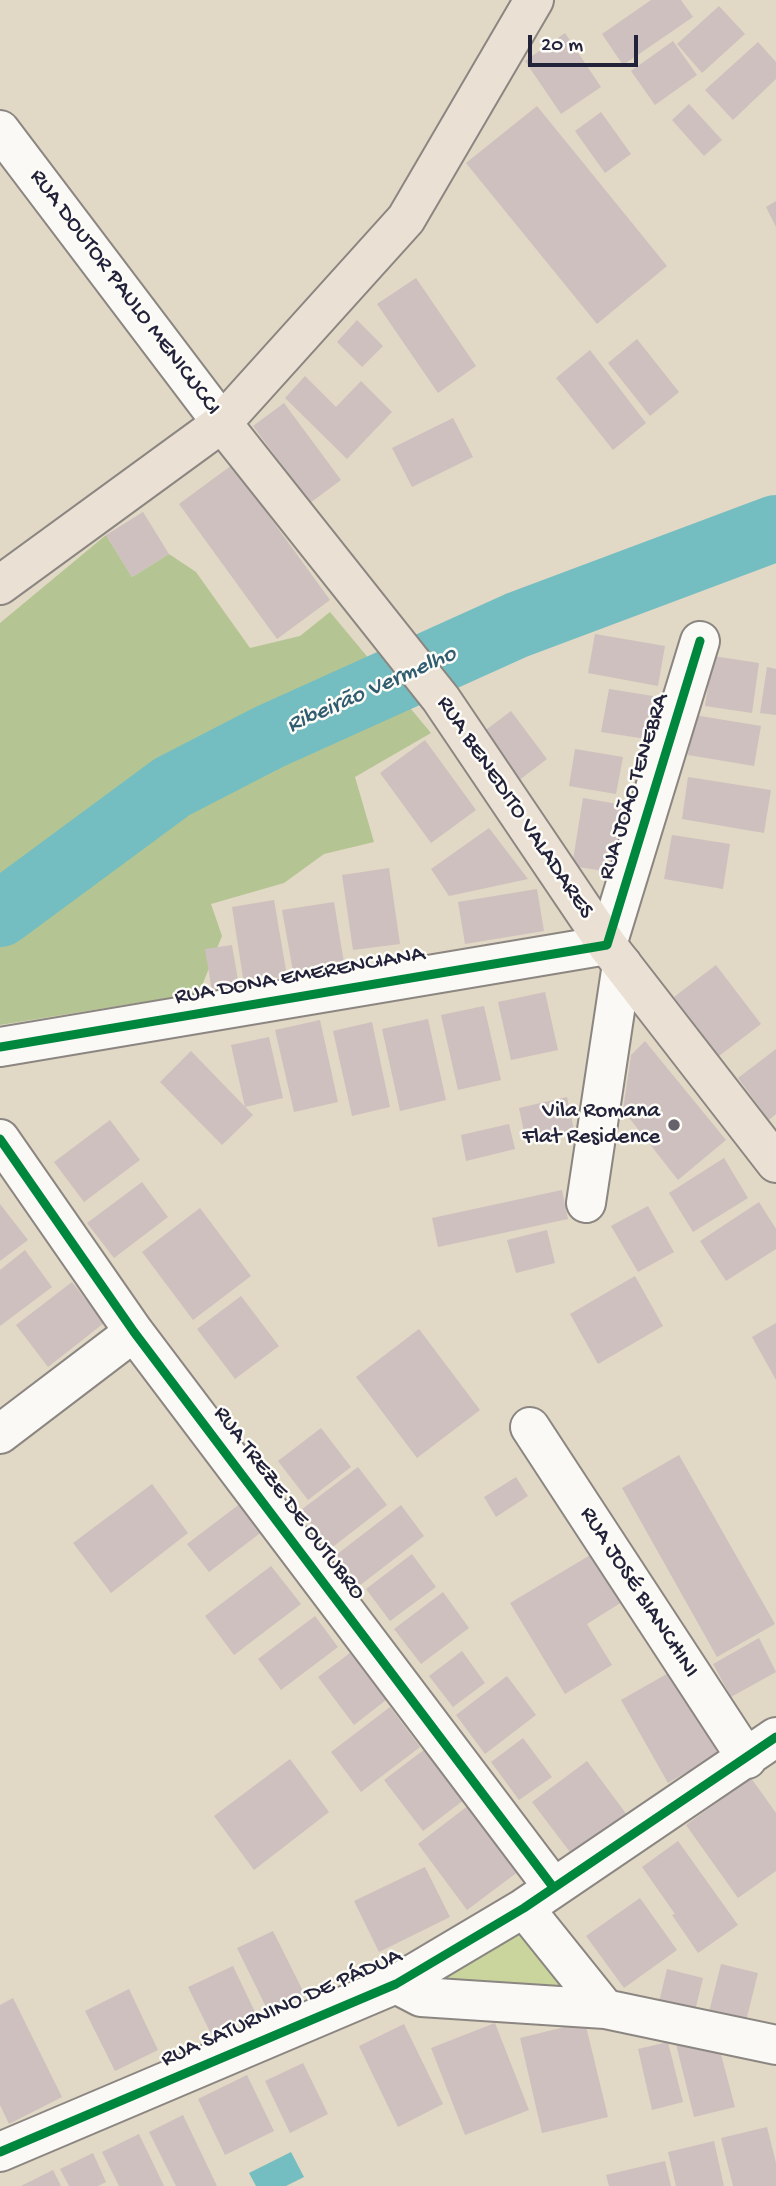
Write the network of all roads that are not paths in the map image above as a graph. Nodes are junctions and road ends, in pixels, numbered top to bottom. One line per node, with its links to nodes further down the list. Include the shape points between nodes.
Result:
1 (534, 0): 3 (main road, via 406,219)
2 (0, 130): 3 (street, RUA DOUTOR PAULO MENICUCCI)
3 (222, 423): 4 (main road); 6 (main road, RUA BENEDITO VALADARES, via 441,699)
4 (0, 585)
5 (700, 641): 6 (street, RUA JOÃO TENEBRA)
6 (615, 955): 7 (street, RUA DONA EMERENCIANA); 9 (main road, RUA BENEDITO VALADARES); 10 (street, RUA JOÃO TENEBRA)
7 (0, 1047)
8 (0, 1139): 11 (street, RUA TREZE DE OUTUBRO)
9 (776, 1163)
10 (586, 1203)
11 (134, 1332): 13 (street); 15 (street, RUA TREZE DE OUTUBRO)
12 (530, 1427): 14 (street, RUA JOSÉ BIANCHINI)
13 (0, 1434)
14 (761, 1748): 15 (street, RUA SATURNINO DE PÁDUA)
15 (539, 1897): 16 (street, RUA SATURNINO DE PÁDUA); 17 (street, RUA TREZE DE OUTUBRO)
16 (396, 1984): 17 (street, via 421,1997); 19 (street, RUA SATURNINO DE PÁDUA)
17 (605, 2010): 18 (street)
18 (776, 2045)
19 (0, 2152)

